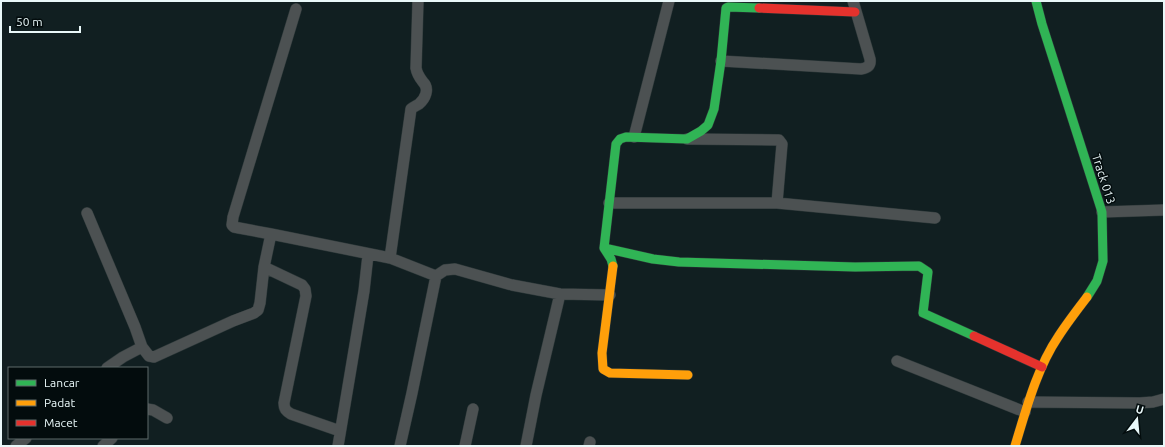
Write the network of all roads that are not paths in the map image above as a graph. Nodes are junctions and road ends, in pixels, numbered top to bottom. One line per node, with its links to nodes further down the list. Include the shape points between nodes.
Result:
1 (418, 1): 18 (street, via 416,68 427,90 423,100 411,109)
2 (669, 1): 7 (street)
3 (1036, 1): 12 (street, Track 013)
4 (854, 6): 6 (street, via 728,7 725,11); 6 (street, via 871,63 866,68)
5 (296, 9): 15 (street, via 232,222 234,227)
6 (721, 61): 8 (street, via 714,109 708,125)
7 (634, 137): 8 (street); 9 (street, via 622,138 616,144)
8 (687, 139): 10 (street, via 780,140 782,144)
9 (609, 203): 10 (street); 16 (street)
10 (777, 203): 14 (street)
11 (1164, 210): 12 (street)
12 (1102, 212): 26 (street, Track 013, via 1103,261 1097,281 1057,338)
13 (87, 213): 23 (street)
14 (935, 218)
15 (271, 234): 17 (street); 19 (street)
16 (604, 248): 22 (street, via 614,267); 26 (street, via 679,262 919,266 928,272 923,310 926,315)
17 (368, 255): 18 (street); 33 (street)
18 (390, 258): 20 (street)
19 (264, 267): 23 (street, via 260,304 254,313 159,356 149,356); 33 (street, via 302,285 306,296 285,408 291,414)
20 (436, 276): 21 (street, via 445,270 455,269 512,285); 39 (street)
21 (560, 294): 22 (street); 41 (street)
22 (610, 296): 27 (street, via 602,353 603,369 632,374)
23 (142, 347): 25 (street)
24 (896, 361): 29 (street)
25 (108, 367)
26 (1042, 367): 29 (street, Track 013)
27 (688, 375)
28 (1164, 399): 29 (street, via 1140,403)
29 (1026, 407): 42 (street, Track 013)
30 (148, 409): 32 (street)
31 (473, 409): 40 (street)
32 (167, 418)
33 (340, 431): 38 (street)
34 (25, 439): 36 (street)
35 (111, 439): 37 (street)
36 (16, 446)
37 (103, 446)
38 (338, 446)
39 (400, 446)
40 (465, 446)
41 (526, 446)
42 (1015, 446)

